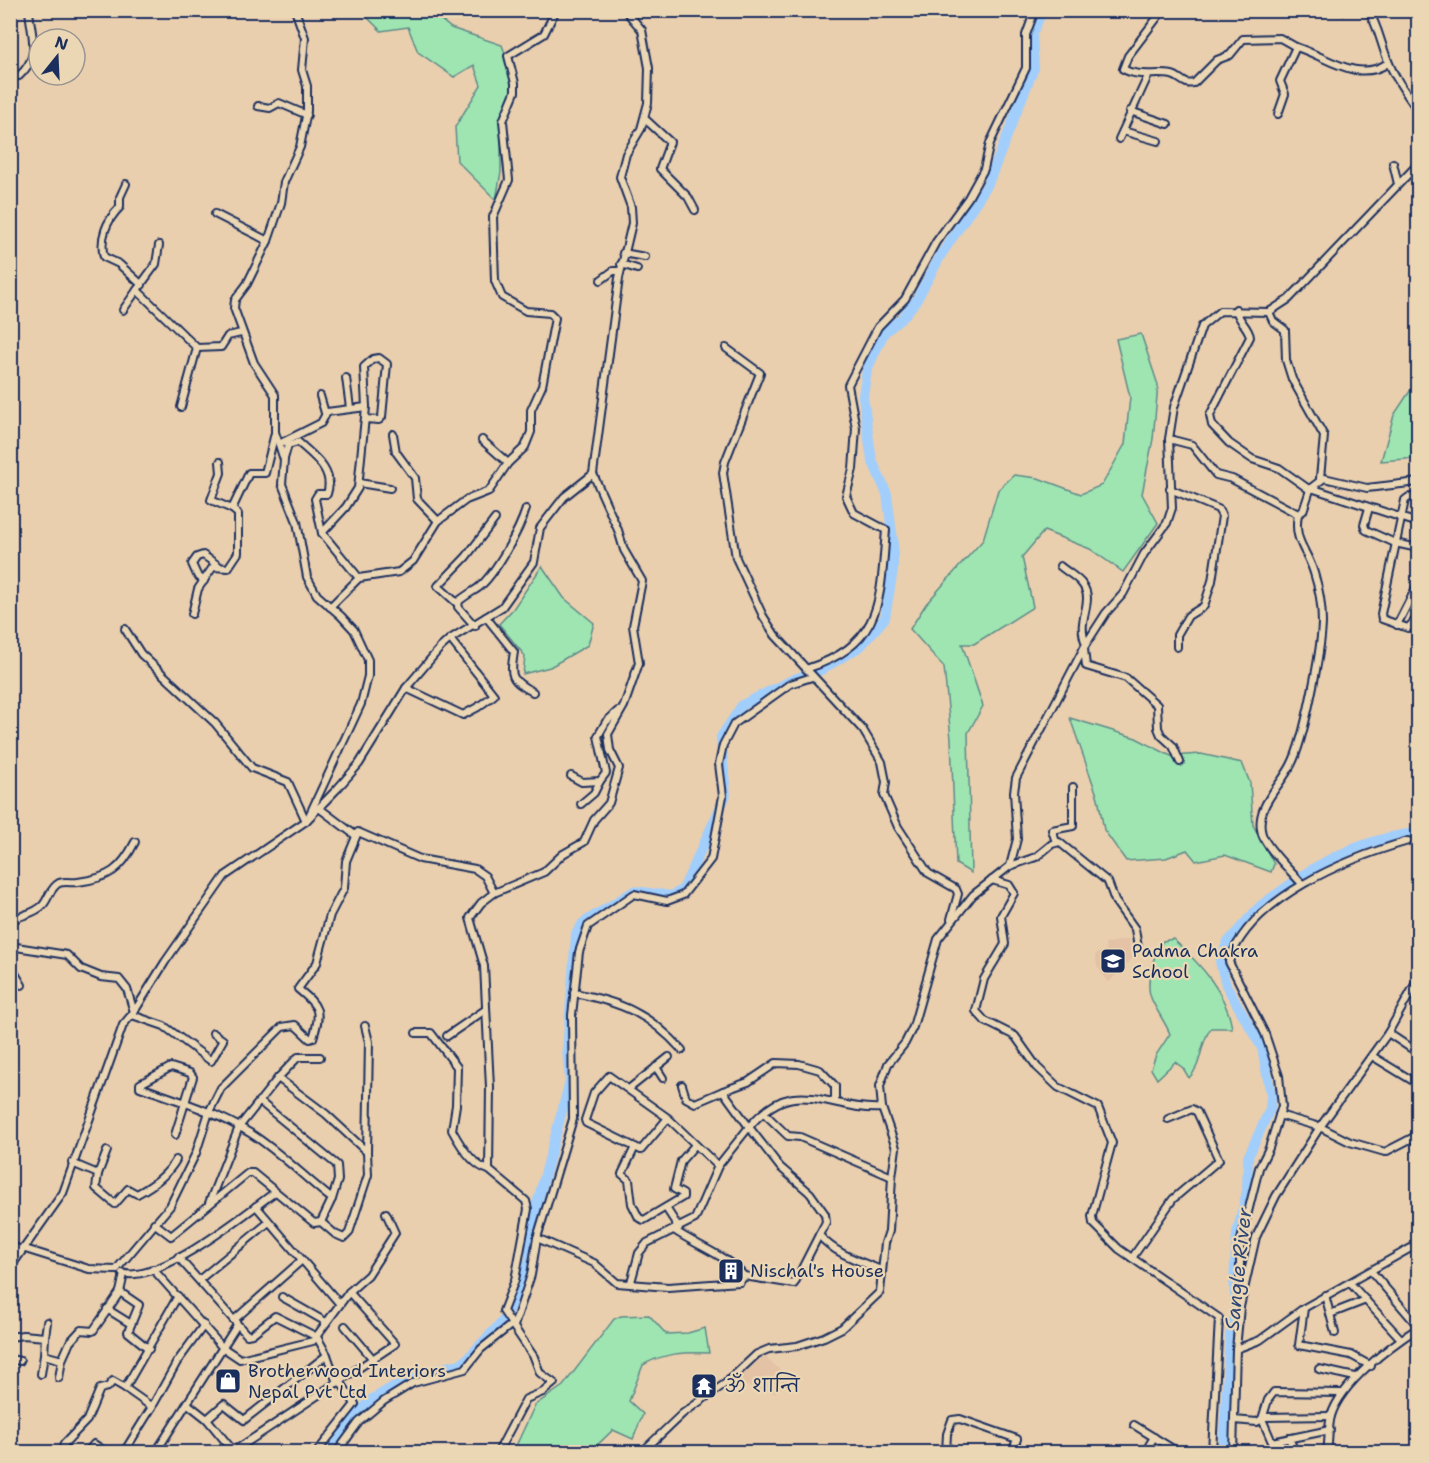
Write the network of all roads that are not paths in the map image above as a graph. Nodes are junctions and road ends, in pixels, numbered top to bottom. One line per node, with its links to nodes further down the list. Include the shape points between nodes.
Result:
1 (29, 10): 12 (street, via 35,42 30,67 19,76)
2 (295, 10): 18 (street, via 305,38 302,70 307,86)
3 (556, 10): 58 (street, via 544,34 508,56 515,83 503,121 509,180 493,217 495,281 502,297 526,311 550,313 555,318 542,386 531,410 530,439)
4 (626, 10): 19 (street, via 642,30 645,44 649,68)
5 (1035, 10): 94 (street, via 1026,35 1026,68 990,142 984,169 936,242 905,299 878,327 848,385 856,428 846,496 854,513 886,530 880,601 864,634 847,651)
6 (1160, 10): 13 (street, via 1122,65 1128,72)
7 (1336, 10): 8 (street)
8 (1352, 10)
9 (1368, 10): 11 (street, via 1379,30)
10 (1296, 47): 11 (street, via 1351,71 1378,69); 13 (street, via 1280,38 1243,39 1194,84 1169,75); 17 (street, via 1280,81 1285,94)
11 (1388, 63): 16 (street)
12 (10, 76)
13 (1148, 76): 15 (street)
14 (258, 106): 18 (street, via 270,108 279,103)
15 (1130, 111): 20 (street); 21 (street)
16 (1419, 111)
17 (1278, 114)
18 (307, 115): 30 (street)
19 (645, 119): 28 (street, via 670,142 660,169 688,197); 32 (street, via 626,154 621,177 632,223)
20 (1168, 124)
21 (1123, 131): 22 (street); 23 (street)
22 (1119, 139)
23 (1158, 141)
24 (1394, 163): 27 (street)
25 (1419, 164): 27 (street)
26 (126, 184): 37 (street, via 120,207 108,221 102,251)
27 (1398, 184): 40 (street, via 1294,294)
28 (695, 210)
29 (215, 214): 30 (street)
30 (268, 241): 41 (street, via 236,300 234,308)
31 (159, 245): 37 (street, via 156,264)
32 (623, 253): 33 (street); 34 (street)
33 (645, 257)
34 (620, 267): 35 (street); 36 (street); 59 (street)
35 (637, 269)
36 (601, 280)
37 (140, 287): 39 (street); 42 (street)
38 (1236, 309): 40 (street); 53 (street, via 1220,311 1202,326 1174,407); 65 (street, via 1250,337 1210,415 1212,425 1239,451 1280,468)
39 (123, 310)
40 (1269, 312): 60 (street, via 1285,330 1286,360 1292,379 1324,436)
41 (241, 333): 42 (street, via 228,336 221,347); 51 (street, via 254,363 275,395)
42 (197, 348): 46 (street)
43 (726, 348): 94 (street, via 760,374 723,473 736,558 775,635)
44 (345, 378): 48 (street)
45 (320, 396): 49 (street)
46 (181, 407)
47 (366, 407): 48 (street); 50 (street); 50 (street, via 364,367 379,358 387,364 382,419)
48 (350, 408): 49 (street)
49 (325, 413): 55 (street, via 321,423)
50 (365, 419): 62 (street)
51 (275, 432): 55 (street); 69 (street, via 265,473 249,473)
52 (393, 434): 73 (street, via 396,452 415,478 417,499)
53 (1169, 439): 64 (street); 70 (street, via 1192,445 1216,475 1232,479)
54 (482, 440): 58 (street)
55 (279, 444): 56 (street)
56 (284, 460): 75 (street, via 288,445 298,442 327,474 327,494 315,499); 84 (street, via 282,484 297,522 307,577 317,595)
57 (220, 462): 69 (street, via 221,473 211,500)
58 (508, 463): 73 (street, via 489,491 459,503)
59 (593, 474): 87 (street, via 564,497 540,528 534,562 502,607); 97 (street, via 624,550 642,581 633,626 639,663)
60 (1320, 478): 61 (street, via 1367,488); 65 (street)
61 (1419, 482)
62 (359, 483): 63 (street); 75 (street, via 346,507)
63 (390, 488)
64 (1170, 489): 92 (street, via 1172,508 1167,523); 93 (street, via 1218,509 1222,516 1204,606 1188,616 1177,635)
65 (1311, 489): 68 (street); 70 (street, via 1303,511)
66 (1419, 499): 72 (street, via 1406,498)
67 (526, 508): 83 (street, via 491,573)
68 (1369, 508): 72 (street); 76 (street, via 1366,530)
69 (232, 509): 78 (street, via 238,514 238,553 228,568)
70 (1298, 514): 111 (street, via 1297,539 1316,582 1321,635 1292,764 1266,804 1261,820 1264,838)
71 (495, 519): 83 (street, via 438,586)
72 (1401, 519): 74 (street); 76 (street)
73 (438, 521): 80 (street, via 413,561 399,572)
74 (1419, 523)
75 (322, 533): 80 (street)
76 (1395, 543): 77 (street); 88 (street, via 1381,614 1382,619)
77 (1419, 548)
78 (219, 566): 81 (street, via 213,567); 81 (street, via 203,555 197,557 192,564)
79 (1060, 566): 92 (street, via 1086,590 1080,630)
80 (359, 578): 84 (street)
81 (204, 581): 85 (street)
82 (1419, 584): 88 (street)
83 (458, 604): 89 (street)
84 (330, 607): 104 (street, via 354,630 368,660 368,676 360,704)
85 (192, 614)
86 (1419, 617): 88 (street, via 1408,628)
87 (486, 618): 89 (street); 96 (street, via 514,652 510,671 514,679)
88 (1397, 625)
89 (475, 626): 91 (street)
90 (124, 629): 104 (street, via 141,654 215,723 252,768 288,782)
91 (450, 639): 95 (street); 95 (street, via 494,695 463,714)
92 (1085, 646): 98 (street, via 1086,666 1126,678 1157,705 1158,728); 109 (street, via 1016,778 1017,839)
93 (1176, 647)
94 (809, 673): 113 (street, via 841,705 879,754 886,774 884,795 898,827 928,873 956,889); 120 (street, via 734,724 719,764 723,796 711,859 683,895 667,901 634,894 588,926 579,952)
95 (406, 688): 103 (street, via 359,764)
96 (533, 692)
97 (624, 706): 100 (street, via 606,722 598,736 606,773); 112 (street, via 608,734 610,750 619,768 612,794 584,842 544,872)
98 (1180, 762)
99 (571, 777): 100 (street, via 582,782)
100 (600, 781): 102 (street, via 594,793)
101 (1073, 787): 108 (street, via 1073,826 1052,830)
102 (581, 804)
103 (319, 808): 104 (street); 105 (street)
104 (306, 821): 122 (street, via 225,876)
105 (355, 835): 112 (street, via 363,832 420,859 475,869); 144 (street, via 346,861 344,888 330,915 317,963 298,989 318,1008 313,1038 295,1025 282,1027 221,1088)
106 (1408, 841): 111 (street, via 1369,852)
107 (135, 842): 114 (street, via 122,867 78,882 62,882 43,905)
108 (1056, 842): 109 (street, via 1036,856); 116 (street, via 1108,882 1115,901 1135,929)
109 (1010, 866): 110 (street)
110 (992, 880): 113 (street); 180 (street, via 1009,885 1014,893 1001,916 1005,944 984,979 976,1011 980,1018 1015,1036 1058,1087 1098,1107 1112,1143 1092,1220)
111 (1302, 884): 146 (street, via 1255,922 1234,947 1230,962 1265,1034 1279,1076)
112 (494, 893): 121 (street, via 470,918 484,966)
113 (951, 920): 143 (street, via 932,954 906,1043 888,1064 880,1086)
114 (10, 922)
115 (10, 946): 122 (street, via 67,955 81,969 124,982)
116 (1138, 948)
117 (10, 965): 119 (street)
118 (1419, 979): 126 (street)
119 (22, 985)
120 (574, 993): 128 (street, via 628,1008 662,1029); 175 (street, via 573,1119)
121 (485, 1010): 127 (street); 161 (street, via 490,1087)
122 (133, 1013): 124 (street, via 164,1026 211,1061 223,1040); 159 (street, via 115,1039)
123 (365, 1026): 157 (street, via 369,1042)
124 (213, 1033)
125 (416, 1033): 161 (street, via 431,1033 457,1067 452,1130 474,1160)
126 (1388, 1033): 129 (street); 130 (street)
127 (447, 1036)
128 (682, 1050)
129 (1419, 1053)
130 (1372, 1056): 136 (street); 151 (street)
131 (320, 1057): 134 (street, via 298,1057)
132 (669, 1057): 133 (street)
133 (656, 1068): 135 (street); 138 (street)
134 (278, 1078): 140 (street); 157 (street, via 326,1114)
135 (663, 1078)
136 (1419, 1084)
137 (682, 1085): 139 (street, via 686,1098 695,1103)
138 (630, 1088): 147 (street); 155 (street, via 608,1076 594,1093 586,1123)
139 (723, 1091): 142 (street, via 748,1082 776,1063 799,1064 820,1070 835,1086); 150 (street)
140 (259, 1101): 149 (street); 165 (street, via 337,1165 338,1180)
141 (184, 1102): 141 (street, via 140,1088 139,1086 171,1067 190,1073 193,1077); 144 (street); 152 (street)
142 (835, 1102): 143 (street); 145 (street, via 792,1096)
143 (882, 1108): 163 (street, via 896,1148)
144 (209, 1112): 149 (street); 172 (street, via 186,1174 170,1206)
145 (764, 1113): 150 (street); 163 (street, via 788,1136 800,1137)
146 (1279, 1115): 151 (street); 199 (street, via 1259,1168 1240,1244)
147 (668, 1118): 154 (street); 155 (street, via 641,1150)
148 (1168, 1119): 180 (street, via 1192,1109 1197,1112 1219,1160 1173,1199)
149 (239, 1127): 165 (street); 166 (street)
150 (749, 1127): 160 (street); 174 (street, via 825,1214 826,1222)
151 (1320, 1127): 153 (street, via 1385,1152); 199 (street, via 1276,1196 1256,1237)
152 (175, 1135)
153 (1419, 1135)
154 (695, 1145): 160 (street); 168 (street, via 681,1161 674,1189 683,1197)
155 (635, 1147): 168 (street, via 621,1174 629,1180 634,1211 644,1220)
156 (107, 1151): 162 (street)
157 (367, 1152): 171 (street, via 368,1175 349,1233 340,1237)
158 (176, 1160): 162 (street, via 148,1188 137,1194 128,1189 115,1204 94,1186)
159 (72, 1163): 162 (street); 178 (street, via 63,1193)
160 (718, 1166): 173 (street, via 694,1219)
161 (489, 1170): 208 (street, via 528,1204 514,1280 503,1311)
162 (98, 1174)
163 (892, 1177): 185 (street, via 889,1231)
164 (275, 1192): 166 (street, via 248,1173); 167 (street); 171 (street, via 314,1223)
165 (332, 1200): 171 (street)
166 (209, 1205): 172 (street, via 171,1236)
167 (256, 1206): 170 (street); 179 (street)
168 (666, 1208): 173 (street)
169 (386, 1213): 193 (street, via 395,1233 368,1275)
170 (269, 1222): 181 (street); 189 (street)
171 (321, 1222)
172 (154, 1223): 184 (street)
173 (676, 1229): 188 (street, via 734,1264); 190 (street, via 655,1237 639,1253)
174 (819, 1235): 185 (street, via 845,1256); 188 (street, via 794,1284)
175 (537, 1238): 190 (street, via 594,1263 617,1283); 208 (street, via 531,1275)
176 (10, 1244): 178 (street)
177 (1419, 1244): 186 (street)
178 (22, 1250): 182 (street); 184 (street, via 89,1269)
179 (178, 1257): 183 (street); 189 (street)
180 (1132, 1258): 256 (street, via 1219,1318)
181 (302, 1260): 198 (street); 205 (street)
182 (10, 1268)
183 (153, 1269): 187 (street, via 133,1276); 195 (street)
184 (117, 1270): 187 (street)
185 (881, 1270): 251 (street, via 880,1292 842,1328 797,1346 757,1354)
186 (1371, 1271): 191 (street); 210 (street)
187 (124, 1274): 192 (street)
188 (744, 1276): 190 (street, via 740,1282 668,1287)
189 (199, 1280): 205 (street)
190 (631, 1282)
191 (1350, 1283): 194 (street); 197 (street)
192 (120, 1292): 201 (street); 206 (street, via 140,1308)
193 (349, 1292): 198 (street); 222 (street, via 395,1344)
194 (1325, 1295): 200 (street); 202 (street)
195 (178, 1296): 207 (street); 217 (street)
196 (282, 1297): 204 (street)
197 (1366, 1300): 202 (street); 215 (street)
198 (339, 1303): 204 (street)
199 (1240, 1307): 218 (street)
200 (1304, 1308): 218 (street, via 1260,1340); 225 (street, via 1299,1344 1351,1355)
201 (107, 1309): 206 (street); 223 (street, via 93,1330 81,1330 70,1342)
202 (1330, 1314): 211 (street)
203 (47, 1322): 213 (street)
204 (326, 1322): 214 (street)
205 (236, 1323): 214 (street, via 249,1335 275,1316); 216 (street)
206 (130, 1324): 217 (street, via 130,1336)
207 (204, 1325): 216 (street); 234 (street)
208 (513, 1325): 249 (street, via 482,1349 465,1369 413,1383 384,1401 359,1422); 250 (street, via 540,1373 554,1383 526,1399)
209 (345, 1326): 222 (street)
210 (1419, 1327): 215 (street)
211 (1335, 1332)
212 (10, 1337): 213 (street)
213 (45, 1337): 219 (street)
214 (317, 1337): 216 (street, via 298,1346 244,1359); 220 (street)
215 (1401, 1339): 225 (street)
216 (222, 1347): 233 (street)
217 (149, 1349): 231 (street)
218 (1236, 1349): 238 (street)
219 (44, 1355): 223 (street); 227 (street)
220 (327, 1355): 230 (street); 237 (street, via 244,1420 224,1404)
221 (10, 1359): 224 (street)
222 (373, 1359): 230 (street)
223 (62, 1360): 229 (street)
224 (20, 1361)
225 (1371, 1366): 228 (street)
226 (1319, 1369): 228 (street)
227 (41, 1374)
228 (1355, 1377): 232 (street)
229 (59, 1378)
230 (339, 1382): 237 (street, via 237,1449 230,1447); 248 (street, via 355,1404)
231 (125, 1388): 234 (street); 243 (street, via 113,1381 100,1389 87,1420 64,1444)
232 (1341, 1393): 235 (street); 236 (street, via 1274,1392)
233 (188, 1404): 237 (street); 247 (street)
234 (152, 1407): 246 (street)
235 (1331, 1416): 236 (street); 240 (street)
236 (1263, 1418): 238 (street, via 1257,1422); 242 (street, via 1272,1442)
237 (207, 1419)
238 (1234, 1420): 257 (street)
239 (1134, 1425): 241 (street)
240 (1330, 1430): 242 (street); 259 (street)
241 (1154, 1437): 254 (street); 255 (street)
242 (1289, 1438): 258 (street)
243 (69, 1452)
244 (87, 1452): 245 (street, via 94,1444)
245 (106, 1452)
246 (124, 1452)
247 (156, 1452)
248 (317, 1452)
249 (337, 1452)
250 (498, 1452)
251 (642, 1452)
252 (946, 1452): 253 (street, via 952,1420 960,1419 1017,1439 1013,1450)
253 (1016, 1452)
254 (1145, 1452)
255 (1176, 1452)
256 (1212, 1452)
257 (1233, 1452)
258 (1294, 1452)
259 (1328, 1452)

